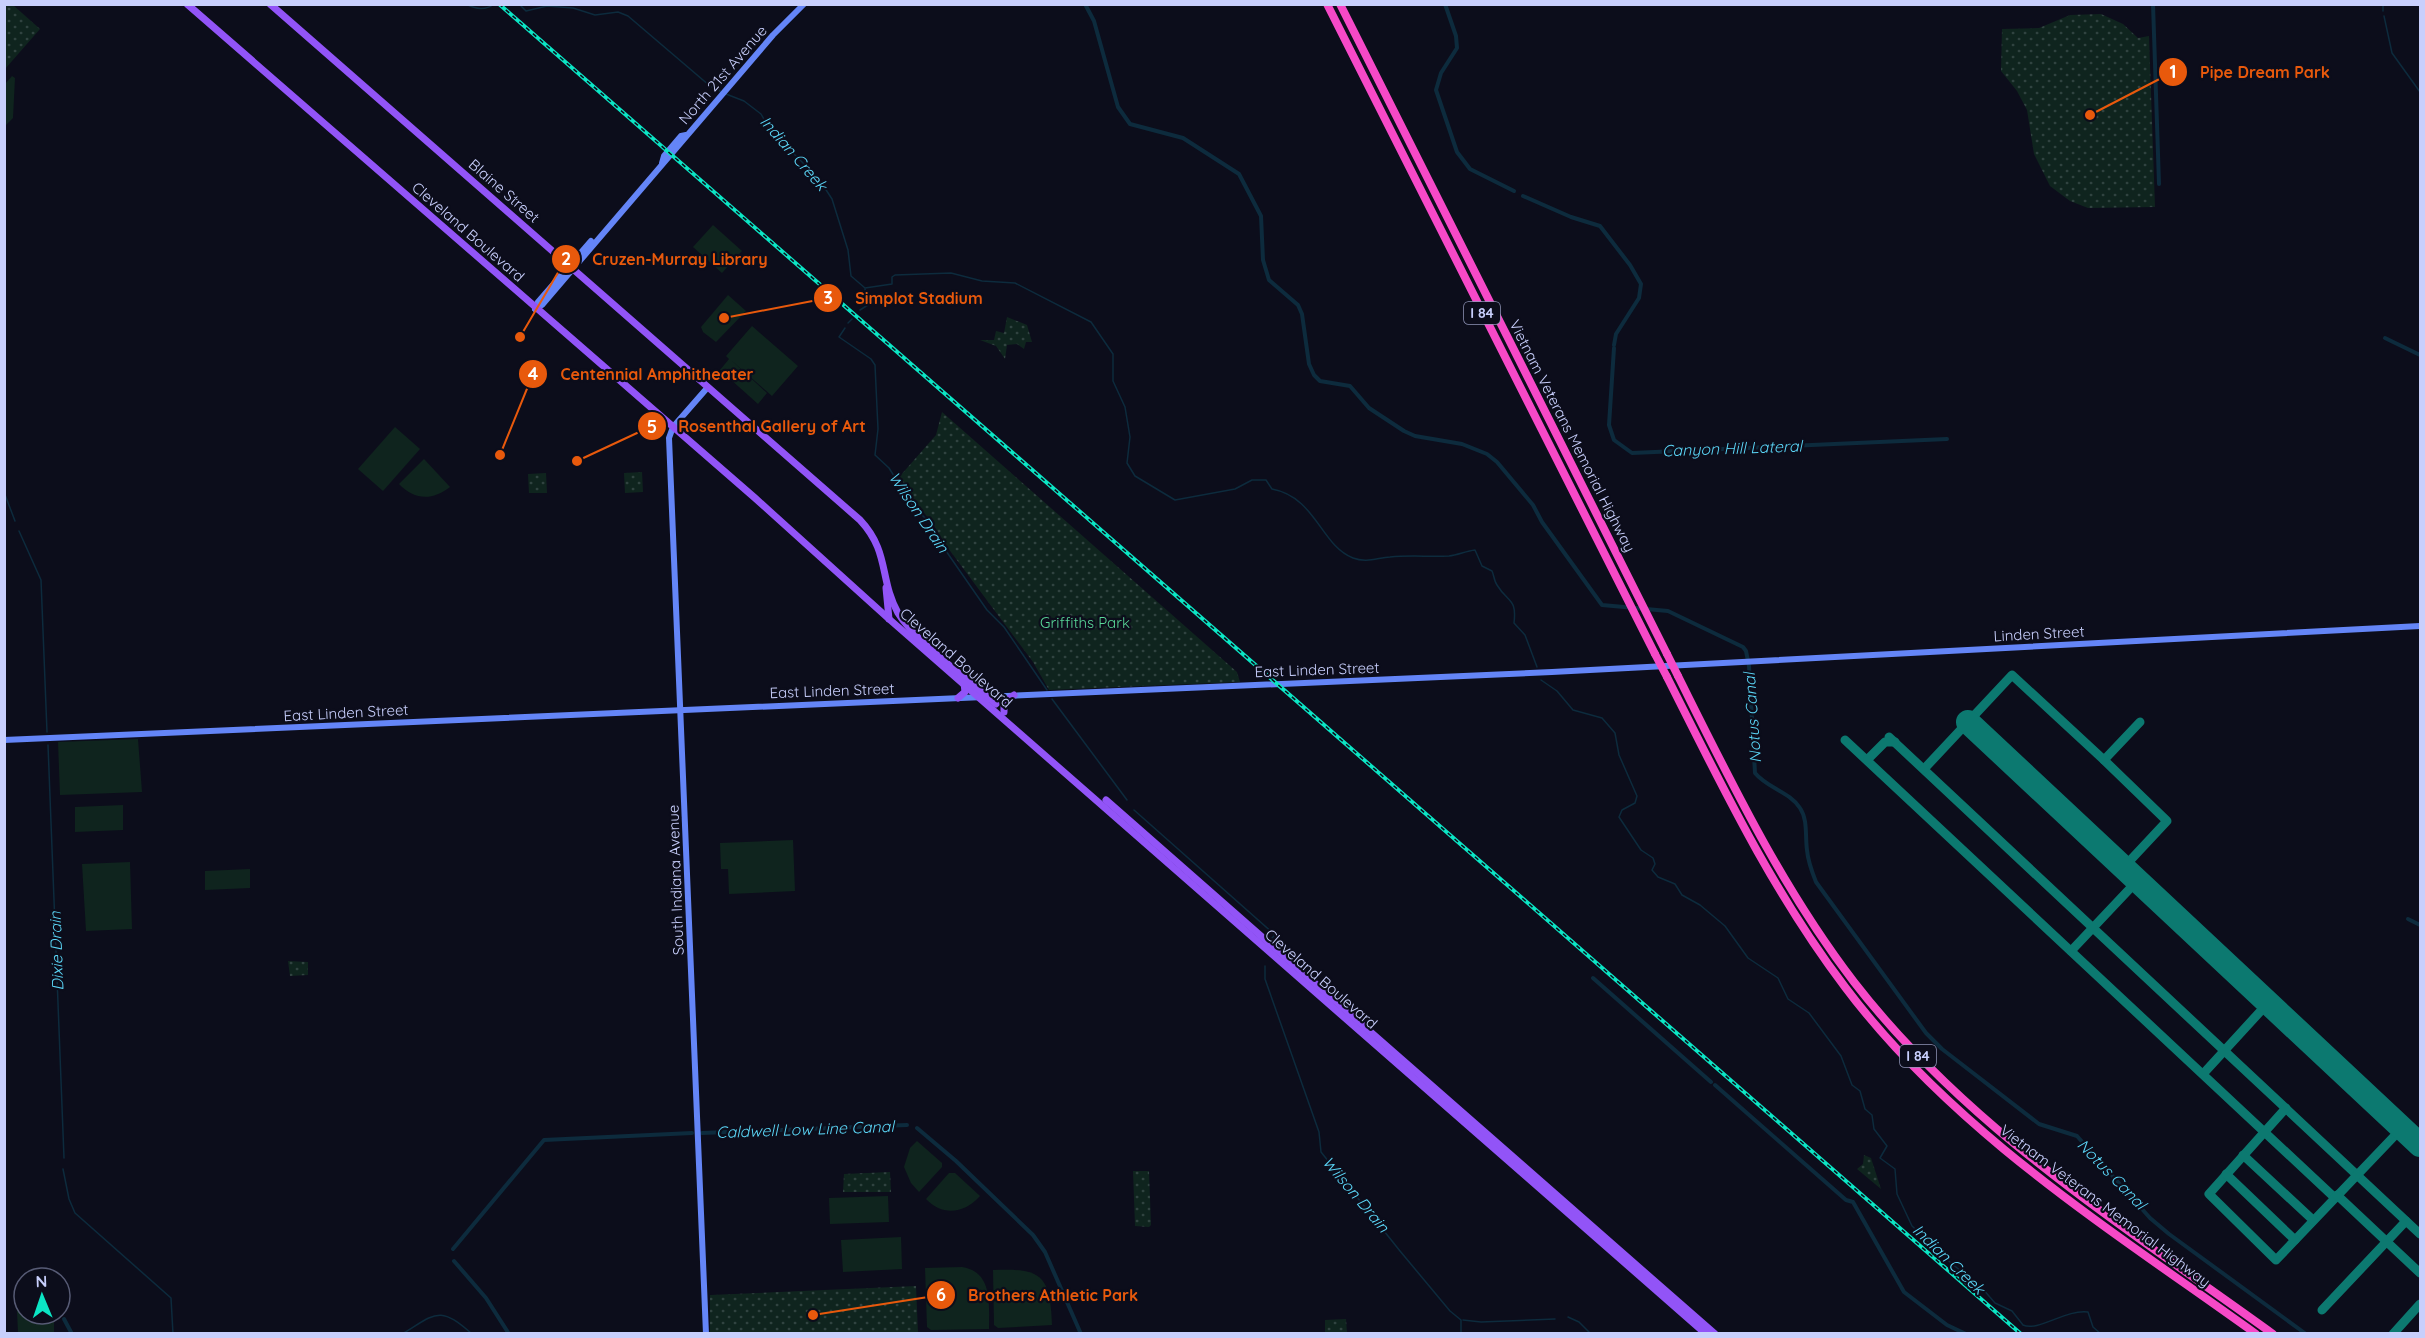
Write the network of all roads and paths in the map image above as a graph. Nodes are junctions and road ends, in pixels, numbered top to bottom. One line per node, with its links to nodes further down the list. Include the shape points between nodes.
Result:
1 (187, 4): 7 (main road, Cleveland Boulevard)
2 (270, 4): 6 (main road, Blaine Street)
3 (804, 4): 6 (main road, North 21st Avenue, via 681,136)
4 (1326, 4): 27 (highway, Vietnam Veterans Memorial Highway / I 84, bridge, via 1655,654 1787,905 1846,989 1967,1119 2022,1164)
5 (1341, 4): 28 (highway, Vietnam Veterans Memorial Highway / I 84, bridge, via 1766,848 1856,984 1903,1040 1967,1104 2032,1159)
6 (571, 267): 7 (main road, North 21st Avenue); 8 (main road, Blaine Street)
7 (535, 309): 9 (main road, Cleveland Boulevard)
8 (708, 387): 9 (main road); 10 (main road, Blaine Street, via 869,529 880,549)
9 (673, 428): 12 (main road, Cleveland Boulevard); 21 (main road, South Indiana Avenue, via 669,438)
10 (886, 579): 11 (main road); 15 (main road, Blaine Street, via 899,615)
11 (887, 601): 12 (main road); 13 (main road)
12 (876, 607): 13 (main road, Cleveland Boulevard)
13 (889, 618): 17 (main road, Cleveland Boulevard)
14 (2421, 626): 16 (main road, Linden Street)
15 (923, 640): 19 (main road, Cleveland Boulevard)
16 (1660, 666): 18 (main road, East Linden Street)
17 (964, 683): 19 (main road, Cleveland Boulevard); 20 (main road, via 965,692)
18 (1014, 695): 19 (main road, East Linden Street); 22 (main road, via 1004,702)
19 (984, 697): 20 (main road, East Linden Street); 22 (main road, Cleveland Boulevard); 25 (main road, Cleveland Boulevard)
20 (958, 698): 21 (main road, East Linden Street)
21 (681, 710): 23 (main road, East Linden Street); 24 (main road, South Indiana Avenue)
22 (1004, 712): 26 (main road, Cleveland Boulevard)
23 (4, 740)
24 (706, 1334)
25 (1706, 1334)
26 (1715, 1334)
27 (2256, 1334)
28 (2273, 1334)

